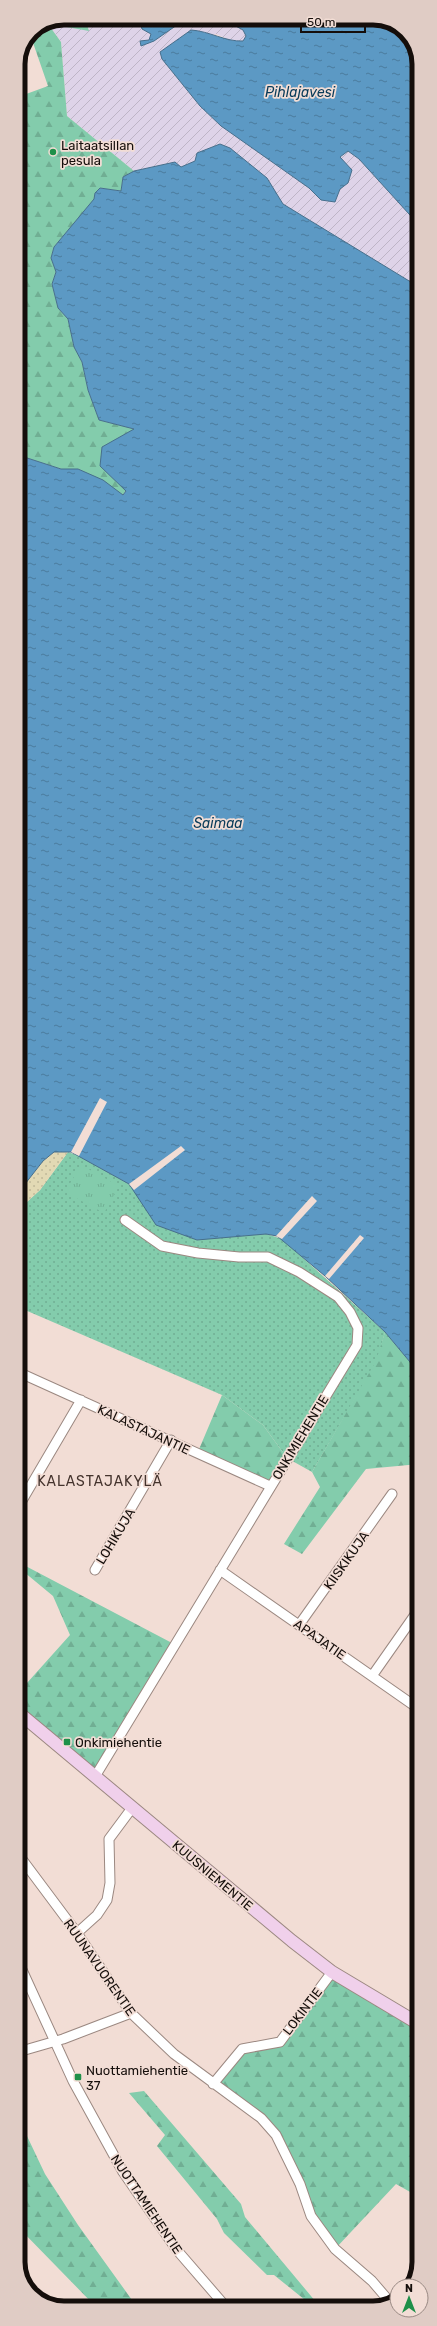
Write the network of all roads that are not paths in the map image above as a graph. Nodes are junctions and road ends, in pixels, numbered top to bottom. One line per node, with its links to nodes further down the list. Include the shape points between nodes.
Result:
1 (125, 1220): 5 (street, ONKIMIEHENTIE, via 162,1246 198,1253 268,1257 299,1272 338,1297 350,1312 358,1328 357,1345)
2 (25, 1375): 3 (street, KALASTAJANTIE)
3 (81, 1400): 4 (street, KALASTAJANTIE); 7 (street)
4 (172, 1440): 5 (street, KALASTAJANTIE); 8 (street, LOHIKUJA)
5 (270, 1486): 9 (street, ONKIMIEHENTIE)
6 (392, 1494): 11 (street, KIISKIKUJA)
7 (25, 1495)
8 (95, 1570)
9 (220, 1570): 11 (street, APAJATIE); 15 (street, ONKIMIEHENTIE)
10 (412, 1619): 12 (street)
11 (299, 1625): 12 (street, APAJATIE)
12 (372, 1676): 13 (street, APAJATIE)
13 (412, 1704)
14 (25, 1718): 15 (street, KUUSNIEMENTIE)
15 (96, 1774): 16 (street, KUUSNIEMENTIE)
16 (132, 1808): 18 (street, via 109,1839 110,1883 106,1900 97,1915); 19 (street, KUUSNIEMENTIE)
17 (25, 1863): 18 (street, RUUNAVUORENTIE)
18 (77, 1933): 21 (street, RUUNAVUORENTIE)
19 (332, 1972): 22 (street, KUUSNIEMENTIE); 25 (street, LOKINTIE, via 280,2042 242,2050)
20 (25, 1976): 23 (street, NUOTTAMIEHENTIE)
21 (132, 2013): 23 (street); 25 (street, RUUNAVUORENTIE, via 174,2054)
22 (412, 2020)
23 (56, 2042): 24 (street); 27 (street, NUOTTAMIEHENTIE, via 73,2081 123,2172 176,2249)
24 (25, 2050)
25 (213, 2084): 26 (street, RUUNAVUORENTIE, via 262,2118 276,2135 300,2184 311,2216 335,2249 372,2281)
26 (387, 2299)
27 (221, 2301)

